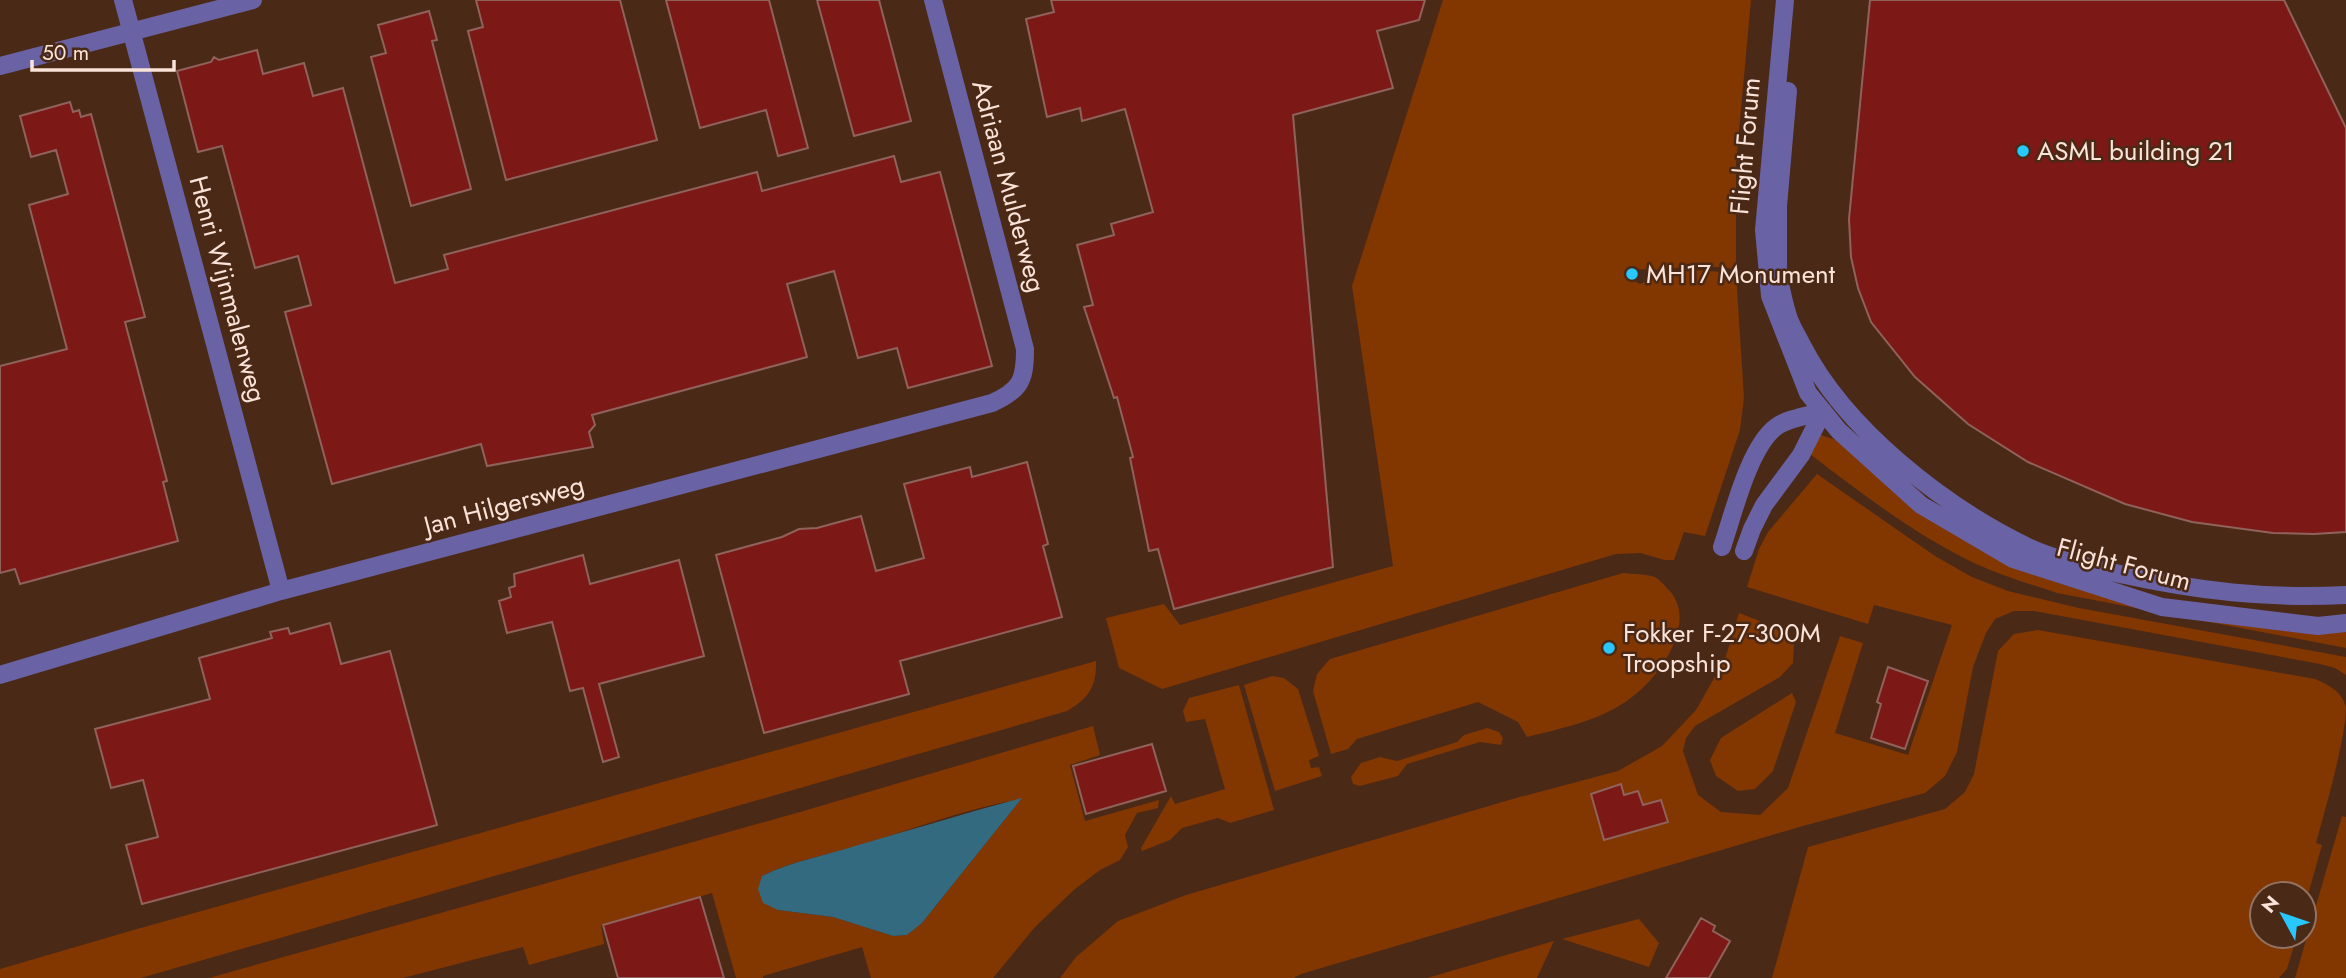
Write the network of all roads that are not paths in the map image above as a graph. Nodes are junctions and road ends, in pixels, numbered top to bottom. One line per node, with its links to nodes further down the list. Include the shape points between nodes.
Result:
1 (123, 0): 6 (street, Henri Wijnmalenweg)
2 (253, 0): 6 (street)
3 (933, 0): 11 (street, Adriaan Mulderweg, via 1025,349)
4 (1784, 0): 9 (street, Flight Forum, via 1764,230)
5 (1796, 0): 8 (street, Flight Forum, via 1777,206)
6 (132, 31): 7 (street); 18 (street, Henri Wijnmalenweg)
7 (0, 66)
8 (1780, 280): 9 (street); 10 (street, Flight Forum)
9 (1770, 296): 10 (street, Flight Forum); 12 (street, Flight Forum, via 1808,393)
10 (1788, 318): 13 (street, Flight Forum, via 1838,400 1874,440 1915,476)
11 (1019, 385): 18 (street, Jan Hilgersweg, via 992,403)
12 (1823, 411): 14 (street, via 1777,425 1769,434 1747,472); 15 (street, via 1801,455 1764,505); 17 (street, Flight Forum, via 1922,505)
13 (1994, 527): 16 (street, Flight Forum); 17 (street, Flight Forum)
14 (1722, 547)
15 (1744, 551)
16 (2047, 554): 17 (street, Flight Forum); 19 (street, Flight Forum)
17 (2013, 559): 22 (street, Flight Forum, via 2162,607)
18 (281, 591): 24 (street, Jan Hilgersweg)
19 (2222, 593): 21 (street, Flight Forum); 22 (street, Flight Forum)
20 (2346, 595): 21 (street, Flight Forum)
21 (2313, 596): 22 (street, Flight Forum)
22 (2264, 620): 23 (street, Flight Forum)
23 (2346, 624)
24 (0, 675)

